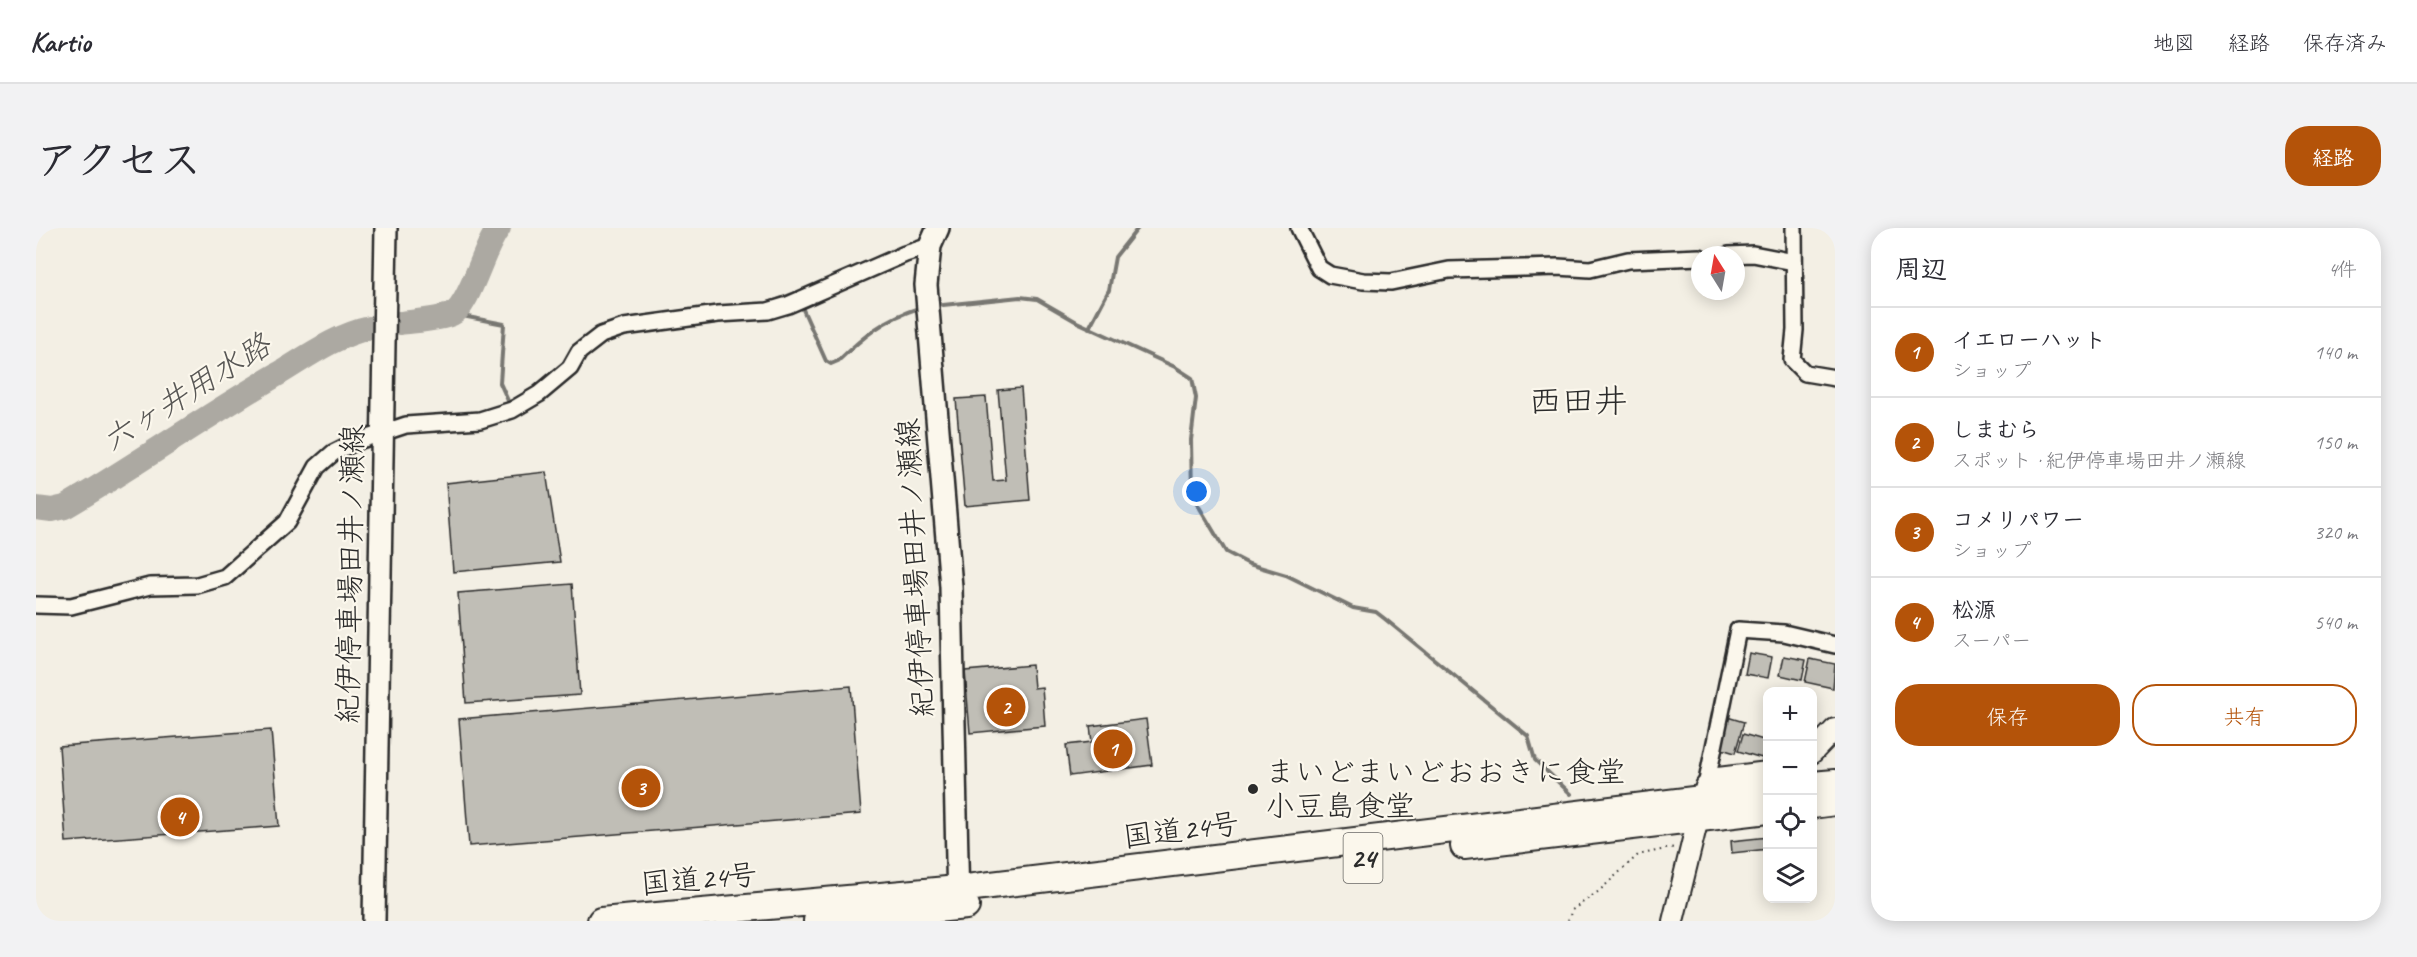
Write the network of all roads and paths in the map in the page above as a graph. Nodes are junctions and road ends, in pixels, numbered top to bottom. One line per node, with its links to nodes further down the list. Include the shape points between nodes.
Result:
1 (386, 228): 9 (main road, 紀伊停車場田井ノ瀬線)
2 (1299, 228): 6 (street, via 1319,268 1330,275 1363,281 1391,282 1449,270 1590,269 1628,260)
3 (1794, 228): 7 (street)
4 (934, 237): 9 (street, via 905,254 768,311 624,327 602,335 579,352 570,368 512,410 480,420 406,425); 23 (main road, 紀伊停車場田井ノ瀬線, via 926,285 951,588)
5 (1745, 254): 7 (street)
6 (1691, 256)
7 (1794, 262): 8 (street, via 1796,330 1792,360 1805,373)
8 (1835, 378)
9 (382, 433): 10 (street, via 333,453 317,467 287,522 225,577 197,585 150,586 71,606); 24 (main road, 紀伊停車場田井ノ瀬線)
10 (36, 605)
11 (1835, 645): 18 (street, via 1784,633 1738,630)
12 (1835, 729): 13 (street)
13 (1817, 748)
14 (1763, 772): 18 (street, via 1718,778)
15 (1835, 783): 16 (highway)
16 (1817, 785)
17 (1763, 791): 18 (highway, 国道24号 / 24)
18 (1703, 801): 21 (highway, 国道24号 / 24); 22 (street); 23 (highway, 国道24号 / 24)
19 (1835, 802): 20 (highway)
20 (1817, 804)
21 (1763, 809)
22 (1693, 844): 27 (path, via 1638,855 1572,910); 28 (street)
23 (958, 906): 25 (highway, 国道24号 / 24); 26 (highway, 国道24号 / 24)
24 (374, 921)
25 (601, 921)
26 (817, 921)
27 (1568, 921)
28 (1673, 921)

